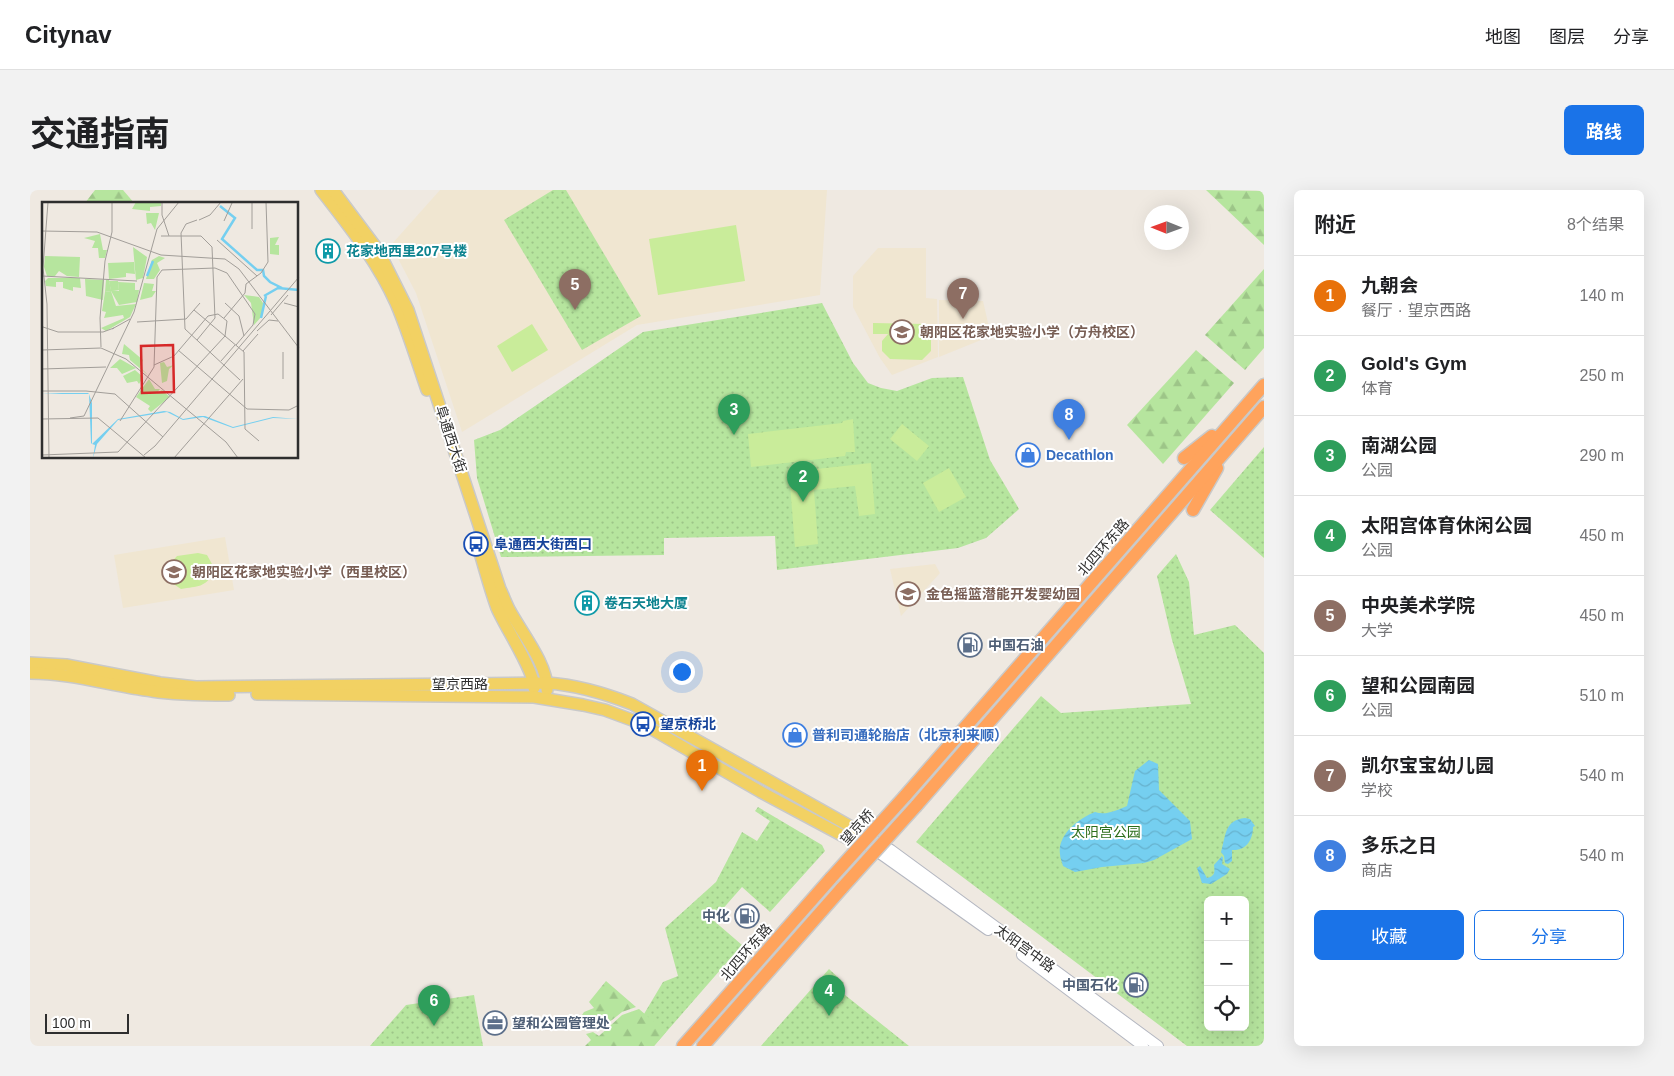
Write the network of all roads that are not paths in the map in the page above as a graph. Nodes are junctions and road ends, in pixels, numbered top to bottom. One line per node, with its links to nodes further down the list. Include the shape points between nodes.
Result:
1 (321, 190): 11 (main road, 阜通西大街, via 372,260 395,302 498,610)
2 (333, 190): 12 (main road, 阜通西大街, via 378,250 408,310 500,590)
3 (1264, 385): 5 (highway, 北四环东路)
4 (1264, 407): 6 (highway, 北四环东路)
5 (1238, 416): 7 (highway); 15 (highway, 北四环东路)
6 (1231, 444): 8 (highway); 20 (highway, 北四环东路, bridge)
7 (1184, 458)
8 (1193, 510)
9 (30, 663): 11 (main road, 望京西路, via 66,665 196,687)
10 (30, 673): 13 (main road, 望京西路, via 66,675 152,691 203,695)
11 (534, 683): 12 (main road, 望京西路); 13 (main road, 阜通西大街)
12 (548, 683): 14 (main road, 阜通西大街); 16 (main road, 望京西路, via 582,687 632,704)
13 (534, 697): 14 (main road, 望京西路)
14 (547, 698): 16 (main road, 望京西路, via 605,710 643,724 778,801)
15 (904, 796): 18 (highway, 望京桥, bridge)
16 (853, 834): 17 (main road)
17 (888, 854): 21 (main road, 太阳宫中路); 22 (main road, 太阳宫中路)
18 (831, 878): 19 (highway, 北四环东路)
19 (684, 1046)
20 (703, 1046)
21 (1143, 1046)
22 (1158, 1046)

